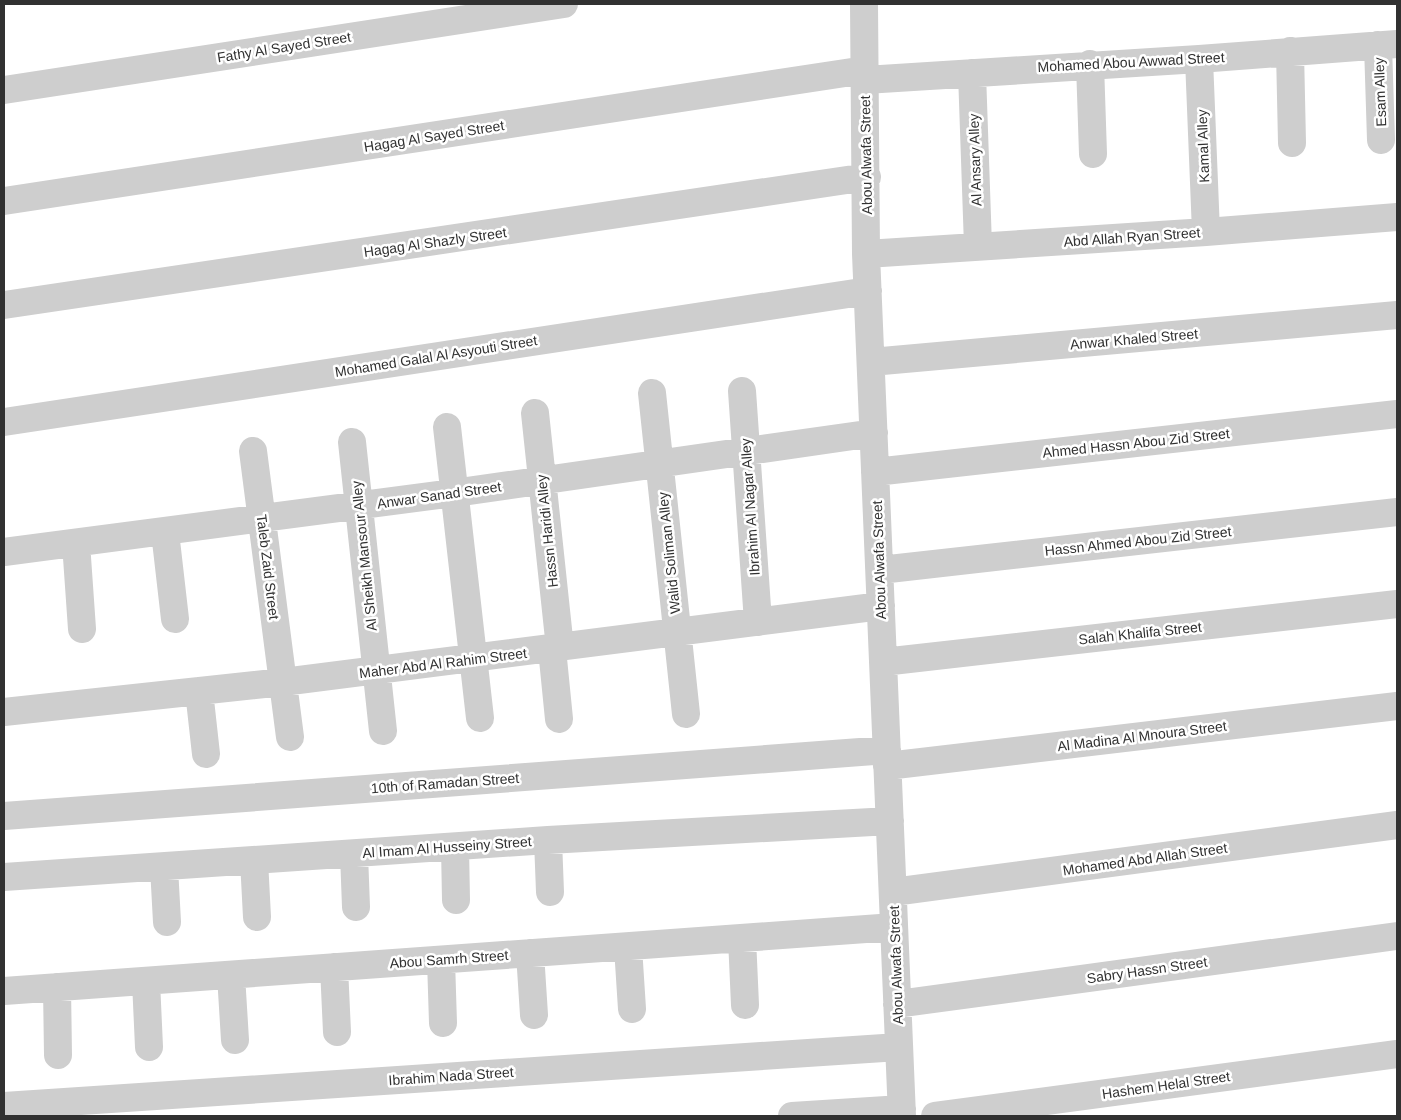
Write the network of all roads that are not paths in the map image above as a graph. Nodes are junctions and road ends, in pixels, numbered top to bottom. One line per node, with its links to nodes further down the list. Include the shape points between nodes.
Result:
1 (564, 4): 9 (street, Fathy Al Sayed Street)
2 (864, 4): 8 (street, Abou Alwafa Street)
3 (1388, 44): 4 (street, Mohamed Abou Awwad Street); 10 (street, Esam Alley)
4 (1290, 51): 5 (street, Mohamed Abou Awwad Street); 11 (street)
5 (1199, 59): 6 (street, Mohamed Abou Awwad Street); 16 (street, Kamal Alley)
6 (1090, 64): 7 (street, Mohamed Abou Awwad Street); 12 (street)
7 (972, 73): 8 (street, Mohamed Abou Awwad Street); 17 (street, Al Ansary Alley)
8 (865, 75): 13 (street, Abou Alwafa Street); 14 (street, Hagag Al Sayed Street)
9 (4, 90)
10 (1381, 140)
11 (1292, 143)
12 (1093, 154)
13 (866, 177): 18 (street, Abou Alwafa Street); 20 (street, Hagag Al Shazly Street)
14 (4, 201)
15 (1397, 217): 16 (street, Abd Allah Ryan Street)
16 (1206, 232): 17 (street, Abd Allah Ryan Street)
17 (978, 246): 18 (street, Abd Allah Ryan Street)
18 (866, 254): 19 (street, Abou Alwafa Street)
19 (868, 291): 22 (street, Abou Alwafa Street); 27 (street, Mohamed Galal Al Asyouti Street)
20 (4, 305)
21 (1397, 316): 22 (street, Anwar Khaled Street)
22 (871, 362): 29 (street, Abou Alwafa Street)
23 (742, 391): 32 (street, Ibrahim Al Nagar Alley)
24 (652, 393): 33 (street, Walid Soliman Alley)
25 (535, 413): 35 (street, Hassn Haridi Alley)
26 (1397, 414): 34 (street, Ahmed Hassn Abou Zid Street)
27 (4, 422)
28 (447, 427): 36 (street)
29 (874, 433): 32 (street, Anwar Sanad Street); 34 (street, Abou Alwafa Street)
30 (352, 442): 37 (street, Al Sheikh Mansour Alley)
31 (253, 451): 39 (street, Taleb Zaid Street)
32 (746, 451): 33 (street, Anwar Sanad Street); 47 (street, Ibrahim Al Nagar Alley)
33 (660, 464): 35 (street, Anwar Sanad Street); 49 (street, Walid Soliman Alley)
34 (876, 472): 43 (street, Abou Alwafa Street)
35 (542, 480): 36 (street, Anwar Sanad Street); 50 (street, Hassn Haridi Alley)
36 (454, 493): 37 (street, Anwar Sanad Street); 51 (street)
37 (359, 506): 39 (street, Anwar Sanad Street); 53 (street, Al Sheikh Mansour Alley)
38 (1397, 512): 43 (street, Hassn Ahmed Abou Zid Street)
39 (262, 519): 40 (street, Anwar Sanad Street); 54 (street, Taleb Zaid Street)
40 (165, 532): 41 (street, Anwar Sanad Street); 46 (street)
41 (76, 543): 42 (street, Anwar Sanad Street); 48 (street)
42 (4, 552)
43 (880, 570): 45 (street, Abou Alwafa Street)
44 (1397, 604): 52 (street, Salah Khalifa Street)
45 (881, 606): 47 (street, Maher Abd Al Rahim Street); 52 (street, Abou Alwafa Street)
46 (174, 619)
47 (758, 622): 49 (street, Maher Abd Al Rahim Street)
48 (82, 629)
49 (677, 633): 50 (street, Maher Abd Al Rahim Street); 58 (street, Walid Soliman Alley)
50 (556, 649): 51 (street, Maher Abd Al Rahim Street); 60 (street, Hassn Haridi Alley)
51 (473, 659): 53 (street, Maher Abd Al Rahim Street); 59 (street)
52 (883, 662): 64 (street, Abou Alwafa Street)
53 (377, 671): 54 (street, Maher Abd Al Rahim Street); 61 (street, Al Sheikh Mansour Alley)
54 (283, 682): 55 (street, Maher Abd Al Rahim Street); 62 (street, Taleb Zaid Street)
55 (199, 691): 57 (street, Maher Abd Al Rahim Street); 63 (street)
56 (1397, 706): 64 (street, Al Madina Al Mnoura Street)
57 (4, 712)
58 (686, 714)
59 (480, 718)
60 (559, 719)
61 (383, 731)
62 (290, 737)
63 (206, 754)
64 (887, 758): 65 (street, 10th of Ramadan Street); 66 (street, Abou Alwafa Street)
65 (4, 816)
66 (890, 821): 68 (street, Al Imam Al Husseiny Street); 75 (street, Abou Alwafa Street)
67 (1397, 825): 75 (street, Mohamed Abd Allah Street)
68 (548, 840): 69 (street, Al Imam Al Husseiny Street); 74 (street)
69 (455, 847): 70 (street, Al Imam Al Husseiny Street); 76 (street)
70 (354, 854): 71 (street, Al Imam Al Husseiny Street); 77 (street)
71 (254, 860): 72 (street, Al Imam Al Husseiny Street); 78 (street)
72 (164, 867): 73 (street, Al Imam Al Husseiny Street); 79 (street)
73 (4, 877)
74 (550, 892)
75 (893, 892): 80 (street, Abou Alwafa Street)
76 (456, 900)
77 (356, 907)
78 (257, 917)
79 (167, 922)
80 (894, 927): 82 (street, Abou Samrh Street); 91 (street, Abou Alwafa Street)
81 (1397, 936): 91 (street, Sabry Hassn Street)
82 (742, 938): 83 (street, Abou Samrh Street); 92 (street)
83 (628, 946): 84 (street, Abou Samrh Street); 93 (street)
84 (530, 954): 85 (street, Abou Samrh Street); 94 (street)
85 (440, 960): 86 (street, Abou Samrh Street); 95 (street)
86 (334, 968): 87 (street, Abou Samrh Street); 96 (street)
87 (231, 975): 88 (street, Abou Samrh Street); 97 (street)
88 (146, 981): 89 (street, Abou Samrh Street); 99 (street)
89 (57, 987): 90 (street, Abou Samrh Street); 101 (street)
90 (4, 991)
91 (897, 1004): 98 (street, Abou Alwafa Street)
92 (744, 1005)
93 (632, 1009)
94 (534, 1015)
95 (443, 1023)
96 (337, 1032)
97 (235, 1040)
98 (899, 1046): 102 (street, Ibrahim Nada Street); 103 (street, Abou Alwafa Street)
99 (149, 1048)
100 (1397, 1054): 105 (street, Hashem Helal Street)
101 (58, 1055)
102 (4, 1106)
103 (902, 1112): 104 (street)
104 (792, 1116)
105 (934, 1116)

